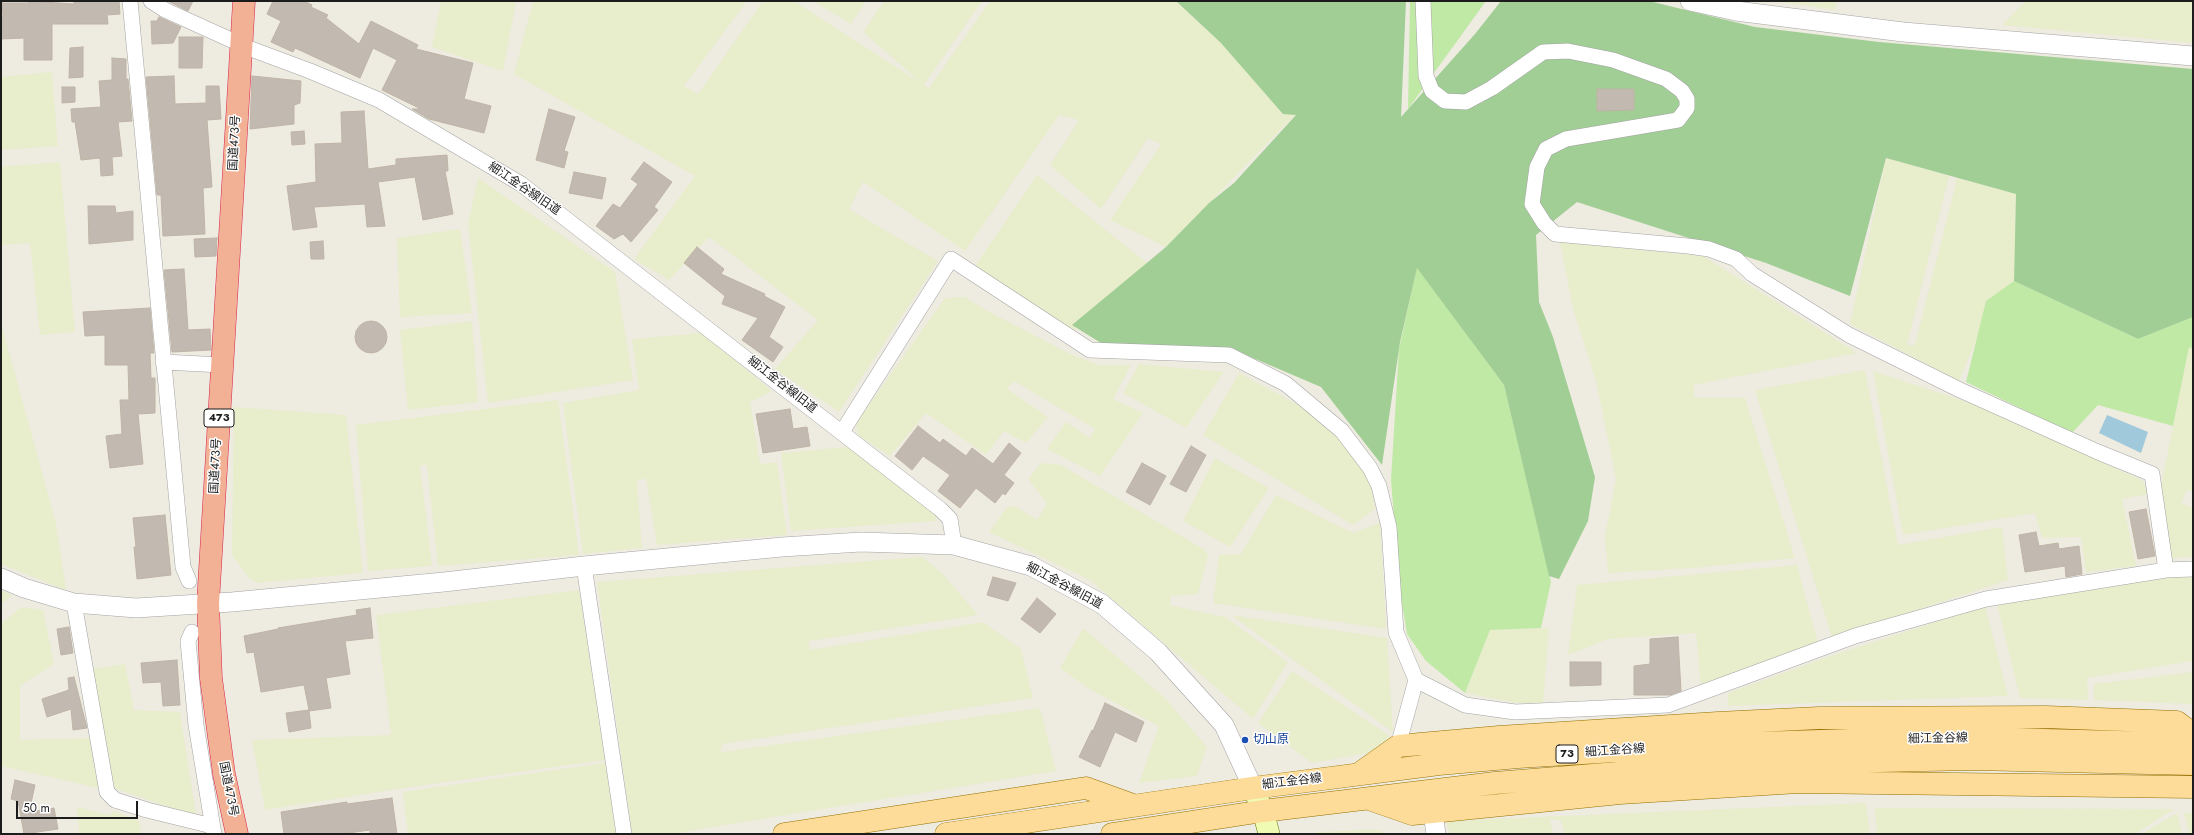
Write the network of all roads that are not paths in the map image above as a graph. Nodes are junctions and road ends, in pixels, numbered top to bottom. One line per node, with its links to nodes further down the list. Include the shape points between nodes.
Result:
1 (130, 1): 8 (street)
2 (151, 1): 6 (street, 細江金谷線旧道, via 165,10)
3 (244, 1): 6 (highway, 国道473号 / 473)
4 (1423, 1): 14 (street, via 1426,76 1432,91 1445,101 1466,102 1492,88 1543,52 1568,51 1613,60 1666,79 1682,91 1687,99 1687,108 1678,120 1566,139 1546,149 1537,167 1532,204 1544,223 1555,234 1688,246 1709,249 1736,259 1752,274 1849,335 1960,390 2152,474)
5 (1690, 1): 7 (street, via 1736,11 1903,32)
6 (242, 43): 9 (highway, 国道473号 / 473); 10 (street, 細江金谷線旧道, via 251,49 379,100 521,184)
7 (2193, 56)
8 (163, 362): 9 (street); 16 (street, via 183,567)
9 (222, 365): 18 (highway, 国道473号 / 473)
10 (842, 432): 11 (street, 細江金谷線旧道, via 950,519); 20 (street, via 951,259 1090,350 1229,355 1286,384 1342,431 1370,468 1379,486 1389,527 1396,632)
11 (954, 545): 12 (street, via 861,542); 28 (street, 細江金谷線旧道, via 1031,566 1102,604 1158,652 1224,725)
12 (584, 566): 18 (street, via 444,582); 36 (street)
13 (2193, 569): 14 (street)
14 (2166, 570): 20 (street, via 1986,599 1855,636 1668,705 1515,712 1465,705)
15 (1, 578): 17 (street, via 24,588)
16 (189, 581)
17 (74, 603): 18 (street, via 136,608); 33 (street, via 107,792 115,800)
18 (208, 603): 26 (highway, 国道473号 / 473)
19 (192, 632): 26 (street, via 188,641)
20 (1416, 680): 23 (street)
21 (2188, 726): 23 (main road, via 2046,717 1819,718 1606,729)
22 (2193, 744): 25 (main road, 細江金谷線 / 73, via 1969,738 1850,740 1534,756)
23 (1398, 746): 25 (main road)
24 (2193, 764): 29 (main road, 細江金谷線 / 73, via 1972,759 1786,763 1599,773)
25 (1360, 774): 28 (main road, 細江金谷線 / 73)
26 (214, 777): 33 (street); 35 (highway, 国道473号 / 473)
27 (2193, 787): 32 (main road, 73, via 1798,782 1620,794)
28 (1253, 788): 30 (main road, 細江金谷線 / 73); 31 (main road)
29 (1367, 799): 31 (main road, 細江金谷線 / 73); 32 (main road, 73, via 1412,814)
30 (1134, 805): 37 (main road, via 1086,788); 38 (main road, 細江金谷線 / 73)
31 (1263, 811): 34 (main road, 細江金谷線 / 73); 40 (main road)
32 (1433, 813): 41 (street)
33 (213, 830)
34 (1134, 832): 39 (main road, 細江金谷線 / 73)
35 (237, 834)
36 (624, 834)
37 (784, 834)
38 (946, 834)
39 (1112, 834)
40 (1269, 834)
41 (1436, 834)

